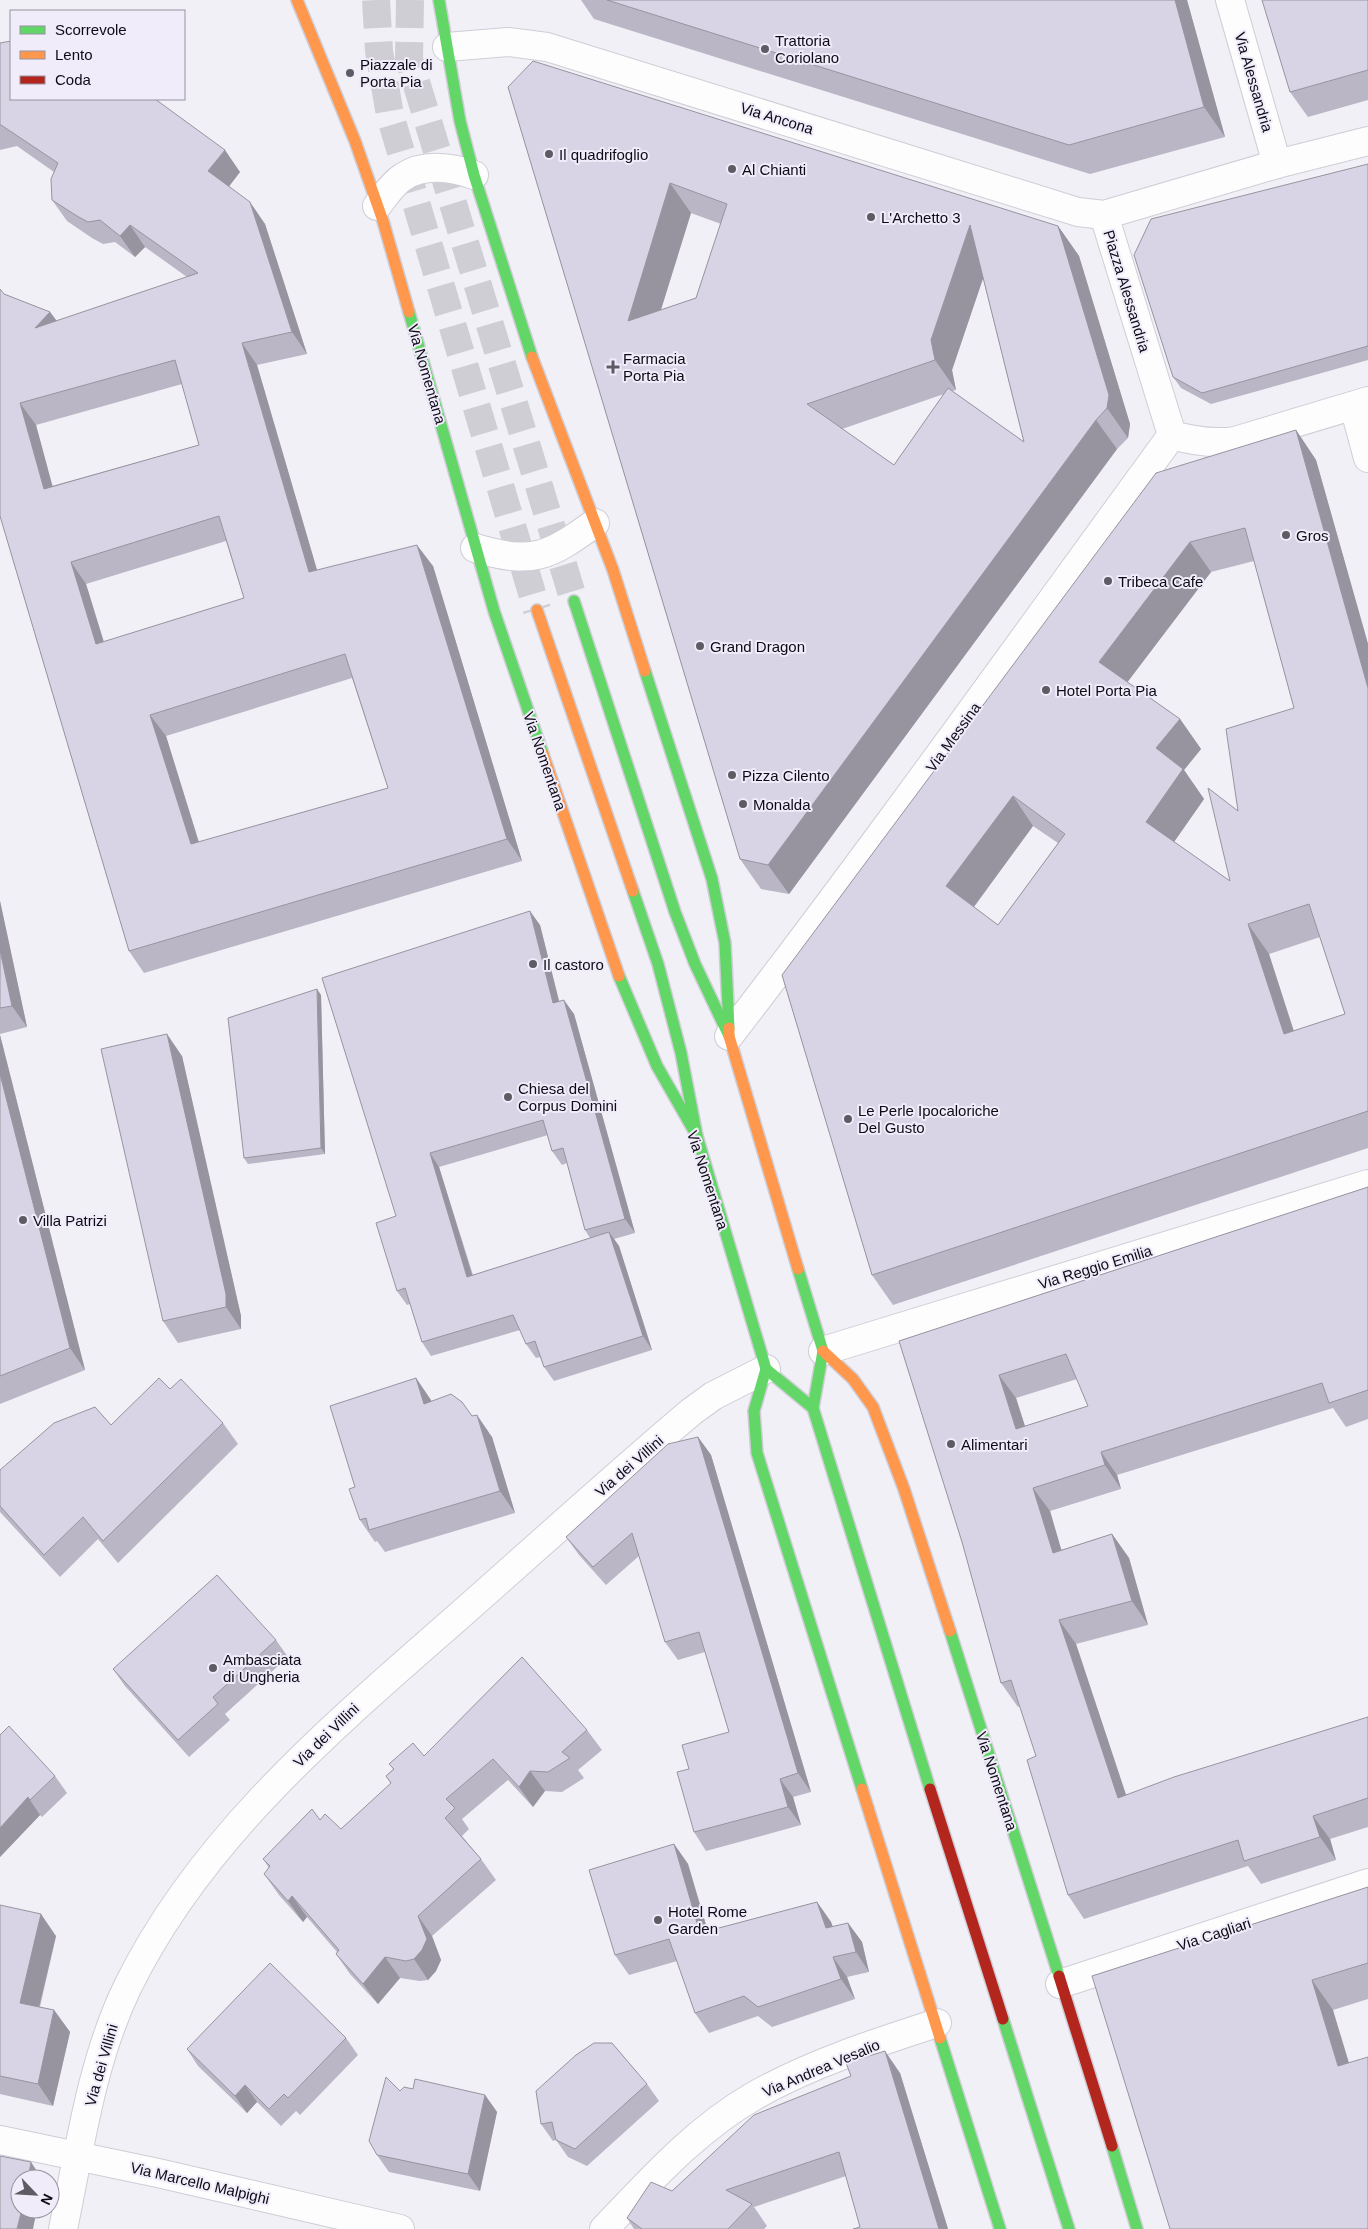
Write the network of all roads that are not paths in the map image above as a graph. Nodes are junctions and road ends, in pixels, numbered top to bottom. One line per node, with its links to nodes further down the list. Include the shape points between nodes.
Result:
1 (297, 0): 8 (main road, Via Nomentana, via 355,141)
2 (439, 0): 4 (main road)
3 (1230, 0): 6 (street, Via Alessandria)
4 (447, 47): 7 (main road, via 460,121); 9 (street, Via Ancona, via 508,42 547,47 1078,212)
5 (1368, 142): 6 (street, Piazza Alessandria)
6 (1277, 164): 9 (street, Piazza Alessandria)
7 (474, 175): 8 (street, via 439,168 414,171 402,177); 13 (main road, via 526,342)
8 (377, 206): 14 (main road, Via Nomentana)
9 (1104, 215): 11 (street, Piazza Alessandria)
10 (1361, 404): 11 (street, via 1235,441 1202,442); 12 (street)
11 (1172, 434): 17 (street, Via Messina, via 799,946)
12 (1368, 458)
13 (595, 523): 14 (street, via 543,555 512,557); 17 (main road, via 712,879 725,943)
14 (475, 548): 18 (main road, Via Nomentana, via 510,662 618,973 657,1066)
15 (574, 601): 17 (main road, via 675,912)
16 (537, 610): 18 (main road, via 658,964 681,1053)
17 (729, 1036): 20 (main road)
18 (697, 1136): 21 (main road, Via Nomentana)
19 (1368, 1184): 20 (street, Via Reggio Emilia)
20 (823, 1351): 22 (main road); 24 (main road, Via Nomentana, via 853,1379 880,1422 907,1498)
21 (766, 1370): 22 (main road); 25 (main road, via 754,1412 757,1453); 27 (street, Via dei Villini, via 713,1396 668,1432 347,1714 247,1817 177,1904 133,1976 102,2053)
22 (813, 1408): 32 (main road)
23 (1368, 1883): 24 (street, Via Cagliari)
24 (1060, 1984): 33 (main road, Via Nomentana)
25 (937, 2023): 30 (street, Via Andrea Vesalio, via 812,2069 753,2097 681,2150); 31 (main road)
26 (0, 2140): 27 (street, Via Marcello Malpighi)
27 (78, 2155): 28 (street, Via dei Villini); 29 (street, Via Marcello Malpighi)
28 (64, 2229)
29 (400, 2229)
30 (604, 2229)
31 (1000, 2229)
32 (1069, 2229)
33 (1137, 2229)

